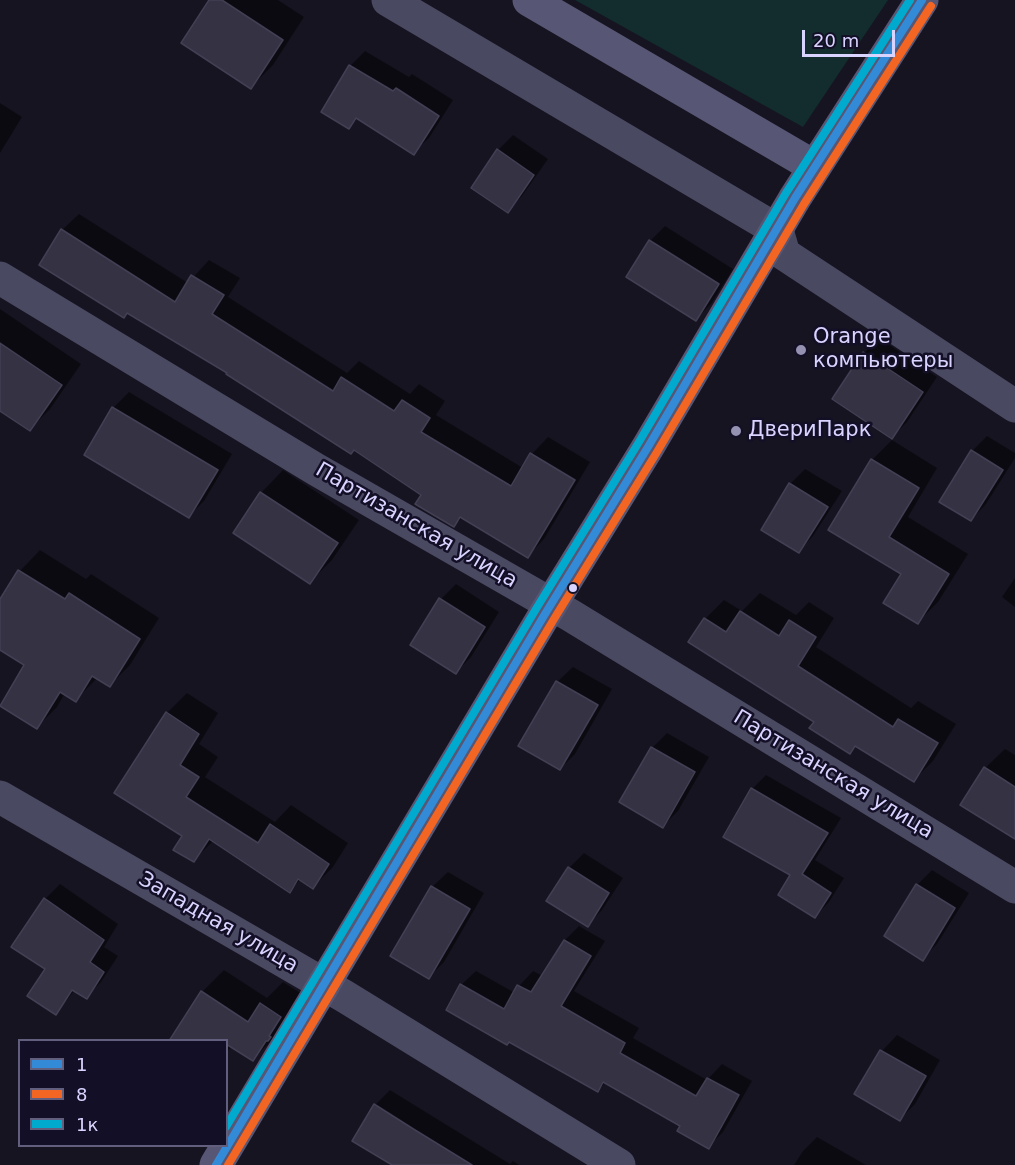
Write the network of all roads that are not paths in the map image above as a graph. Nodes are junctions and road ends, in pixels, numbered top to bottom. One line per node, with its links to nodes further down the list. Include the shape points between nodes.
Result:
1 (388, 0): 5 (street)
2 (530, 0): 4 (street)
3 (922, 0): 4 (street)
4 (815, 167): 5 (street)
5 (777, 230): 7 (street, via 784,254); 8 (street)
6 (0, 278): 8 (street, Партизанская улица, via 317,470)
7 (1015, 406)
8 (551, 603): 10 (street, Партизанская улица); 11 (street)
9 (0, 797): 11 (street, Западная улица)
10 (1015, 887)
11 (324, 984): 12 (street); 15 (street, Западная улица)
12 (228, 1145)
13 (227, 1147): 14 (street)
14 (216, 1165)
15 (619, 1165)

